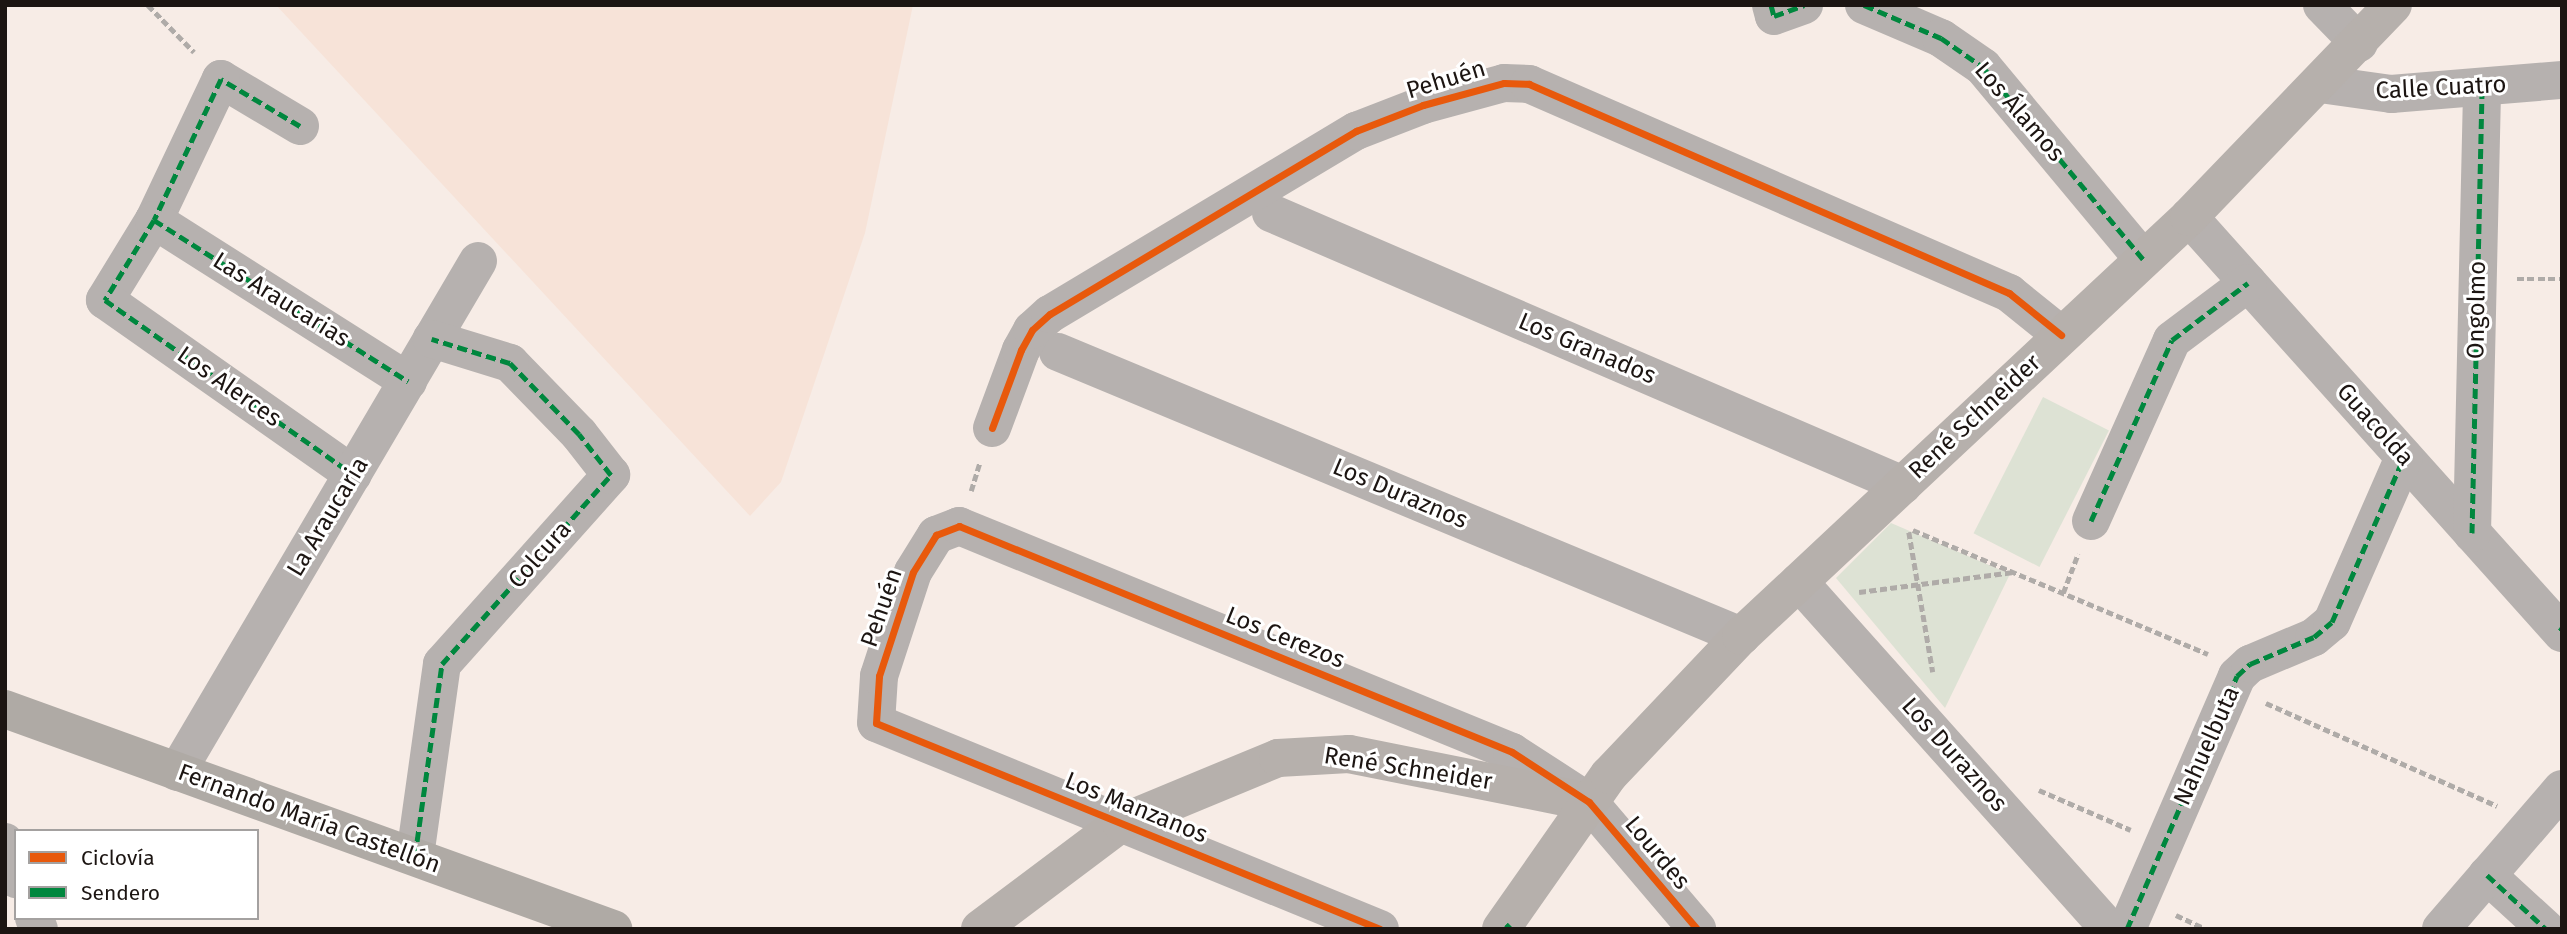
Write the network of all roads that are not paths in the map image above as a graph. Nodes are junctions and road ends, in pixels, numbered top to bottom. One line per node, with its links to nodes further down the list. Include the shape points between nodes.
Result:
1 (1864, 5): 12 (street, Los Álamos, via 1941,38 1983,67)
2 (2322, 5): 4 (street)
3 (2393, 5): 4 (main road, René Schneider)
4 (2359, 43): 6 (main road, René Schneider)
5 (2562, 80): 7 (street, Calle Cuatro)
6 (2320, 84): 7 (street, Calle Cuatro, via 2391,94); 10 (main road, René Schneider)
7 (2482, 88): 25 (street, Ongolmo)
8 (300, 126): 11 (street, via 221,79)
9 (1271, 213): 22 (street, Los Granados)
10 (2189, 217): 12 (main road, René Schneider); 14 (street, Guacolda)
11 (154, 220): 18 (street, Las Araucarias); 21 (street, Los Alerces, via 105,300)
12 (2143, 259): 15 (main road, René Schneider)
13 (478, 261): 16 (street, La Araucaria)
14 (2248, 283): 20 (street, Guacolda); 23 (street, via 2172,340)
15 (2061, 335): 19 (street, Pehuén, via 2009,292 1529,84 1504,83 1423,105 1356,131 1050,314 1032,330 1021,350); 22 (main road, René Schneider)
16 (432, 339): 18 (street, La Araucaria); 36 (street, Colcura, via 510,363 579,434 611,475 442,664)
17 (1058, 352): 28 (street, Los Duraznos)
18 (408, 381): 21 (street, La Araucaria)
19 (992, 428)
20 (2404, 457): 25 (street, Guacolda); 45 (street, Nahuelbuta, via 2332,622 2314,637 2237,678)
21 (353, 474): 31 (street, La Araucaria)
22 (1903, 485): 26 (main road, René Schneider)
23 (2091, 521)
24 (959, 526): 30 (street, Pehuén, via 936,535 913,572 879,676); 33 (street, Los Cerezos, via 1478,736 1540,768)
25 (2472, 533): 27 (street, Guacolda)
26 (1810, 594): 28 (main road, René Schneider); 44 (street, Los Duraznos)
27 (2561, 631)
28 (1741, 636): 33 (main road, René Schneider)
29 (5, 709): 31 (main road, Fernando María Castellón)
30 (876, 723): 34 (street, Los Manzanos)
31 (177, 772): 36 (main road, Fernando María Castellón)
32 (2562, 789): 38 (street)
33 (1589, 802): 34 (main road, René Schneider, via 1349,754 1315,752 1253,767); 39 (main road, René Schneider); 43 (street, Lourdes)
34 (1121, 823): 41 (main road, René Schneider); 42 (street, Los Manzanos)
35 (5, 842): 37 (street)
36 (415, 856): 40 (main road, Fernando María Castellón)
37 (14, 872)
38 (2487, 875): 46 (street); 47 (street)
39 (1506, 927)
40 (613, 929)
41 (980, 929)
42 (1380, 929)
43 (1697, 929)
44 (2109, 929)
45 (2127, 929)
46 (2441, 929)
47 (2546, 929)

